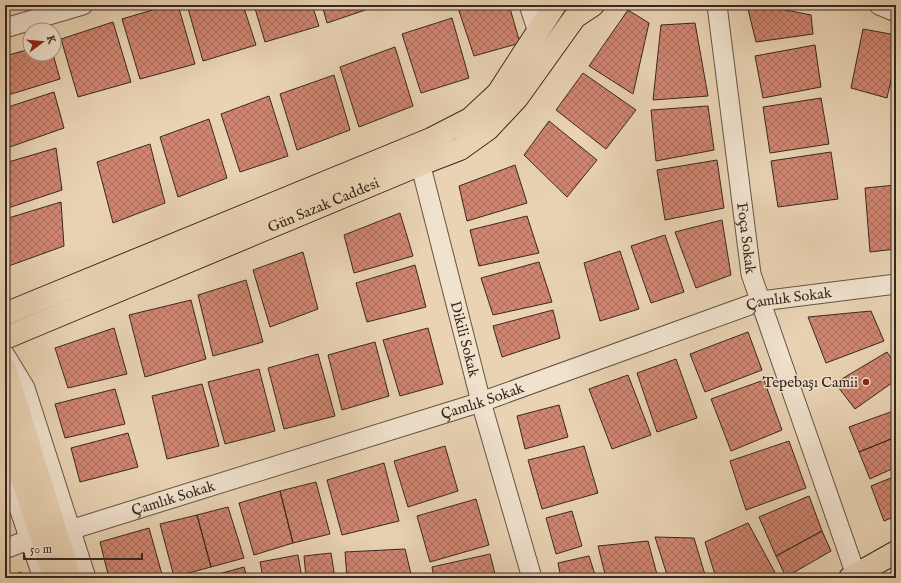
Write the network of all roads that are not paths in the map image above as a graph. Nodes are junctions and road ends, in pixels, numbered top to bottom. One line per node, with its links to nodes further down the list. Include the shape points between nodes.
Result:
1 (83, 5): 8 (street)
2 (529, 5): 9 (street)
3 (555, 5): 9 (main road, Gün Sazak Caddesi)
4 (593, 5): 10 (main road, Gün Sazak Caddesi, via 575,17 517,98 488,129 460,149)
5 (717, 5): 12 (street, Foça Sokak, via 752,274)
6 (879, 5): 7 (street)
7 (896, 12)
8 (5, 28)
9 (538, 32): 10 (main road, Gün Sazak Caddesi, via 498,93 470,119 431,139)
10 (418, 155): 13 (main road, Gün Sazak Caddesi); 14 (main road, Gün Sazak Caddesi); 17 (street, Dikili Sokak)
11 (896, 284): 12 (street, Çamlık Sokak)
12 (761, 301): 17 (street, Çamlık Sokak); 24 (street, Foça Sokak)
13 (5, 314)
14 (5, 338)
15 (5, 355): 20 (street, via 25,388)
16 (5, 368): 27 (main road)
17 (481, 402): 20 (street, Çamlık Sokak); 29 (street, Dikili Sokak)
18 (5, 426): 26 (main road)
19 (5, 467): 21 (street)
20 (70, 530): 28 (street)
21 (30, 539): 22 (street); 25 (street)
22 (5, 549)
23 (894, 556): 24 (main road)
24 (853, 576)
25 (43, 578)
26 (55, 578)
27 (70, 578)
28 (86, 578)
29 (532, 578)

